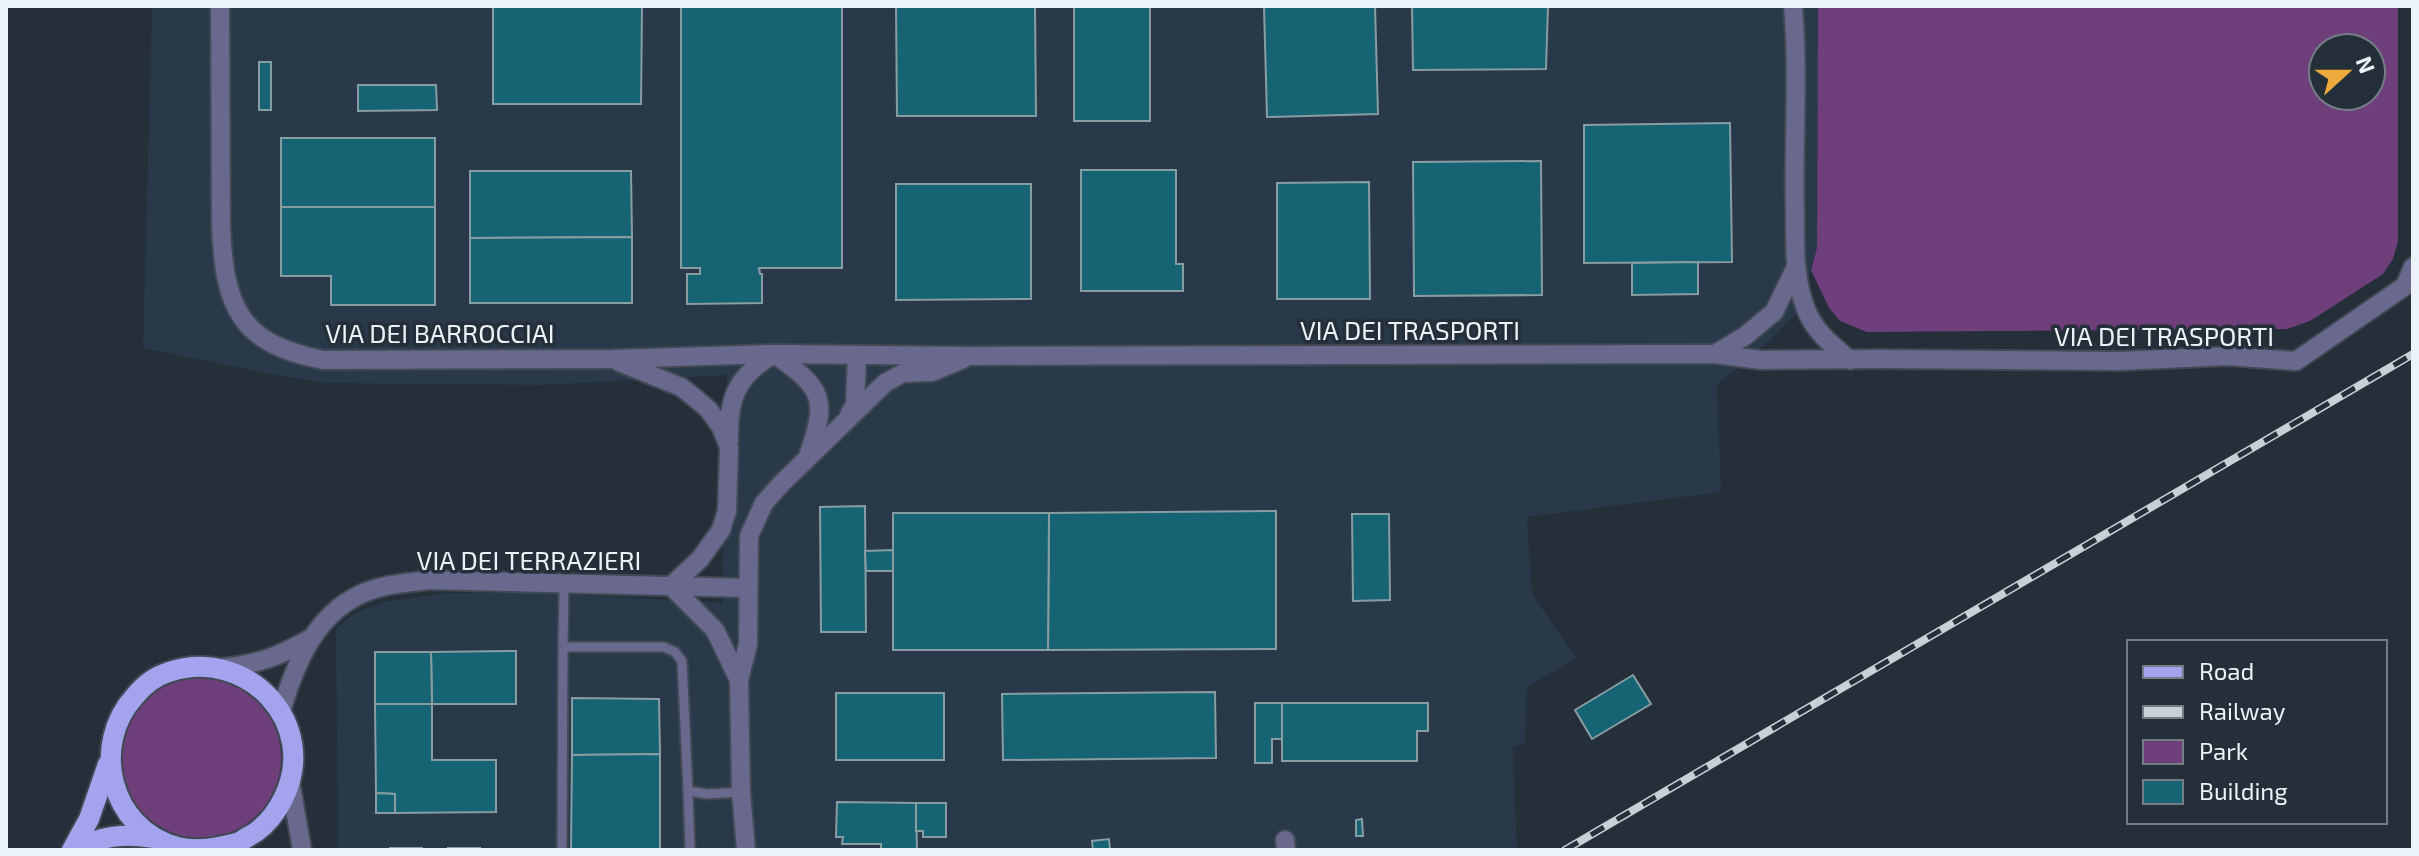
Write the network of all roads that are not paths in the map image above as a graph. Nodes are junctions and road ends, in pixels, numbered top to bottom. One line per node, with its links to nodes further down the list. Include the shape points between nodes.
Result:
1 (220, 6): 9 (street, VIA DEI BARROCCIAI, via 222,259 227,289 248,325 273,345 323,360)
2 (1793, 6): 3 (street)
3 (1796, 267): 6 (street, via 1774,312); 10 (street, via 1812,322)
4 (2413, 267): 10 (street, VIA DEI TRASPORTI, via 2405,286 2296,361 2229,356)
5 (774, 354): 7 (street, VIA DEI TRASPORTI); 9 (street, VIA DEI BARROCCIAI); 12 (street, via 754,366 737,388); 13 (street, VIA DEI TRASPORTI, via 816,390 819,418)
6 (1715, 354): 8 (street, VIA DEI TRASPORTI); 10 (street, VIA DEI TRASPORTI)
7 (857, 355): 8 (street, VIA DEI TRASPORTI); 11 (street, via 855,404)
8 (969, 356): 11 (street, VIA DEI TRASPORTI, via 932,372 903,373)
9 (611, 359): 12 (street, via 681,387 709,410)
10 (1850, 360)
11 (845, 421): 13 (street, VIA DEI TRASPORTI)
12 (729, 447): 15 (street, via 727,511 721,530)
13 (808, 456): 16 (street, VIA DEI TRASPORTI, via 755,518)
14 (564, 584): 15 (street, VIA DEI TERRAZIERI); 17 (street, VIA DEI TERRAZIERI, via 429,580 383,586 349,601); 18 (lane)
15 (671, 586): 16 (street, VIA DEI TERRAZIERI); 20 (street, VIA DEI TERRAZIERI, via 715,630)
16 (747, 588): 20 (street, VIA DEI TRASPORTI, via 748,644)
17 (310, 639): 19 (street, VIA DEI TERRAZIERI, via 274,658); 21 (street, VIA DEI TERRAZIERI)
18 (563, 647): 24 (lane, via 664,647 675,652 682,661); 31 (lane)
19 (222, 668): 21 (main road, via 256,684); 22 (main road, via 180,669 143,686 124,707)
20 (739, 680): 25 (street, VIA DEI TRASPORTI)
21 (281, 712): 23 (main road, via 292,745)
22 (109, 760): 27 (main road, via 123,806); 29 (main road)
23 (290, 780): 28 (main road, via 271,818); 30 (street)
24 (688, 791): 25 (lane); 32 (lane)
25 (741, 792): 26 (street, VIA DEI TRASPORTI)
26 (743, 828): 33 (street, VIA DEI TRASPORTI); 34 (street, VIA DEI TRASPORTI)
27 (165, 844): 28 (main road, via 197,850); 29 (main road, via 113,835)
28 (235, 846)
29 (72, 850)
30 (302, 850)
31 (562, 850)
32 (690, 850)
33 (738, 850)
34 (746, 850)

